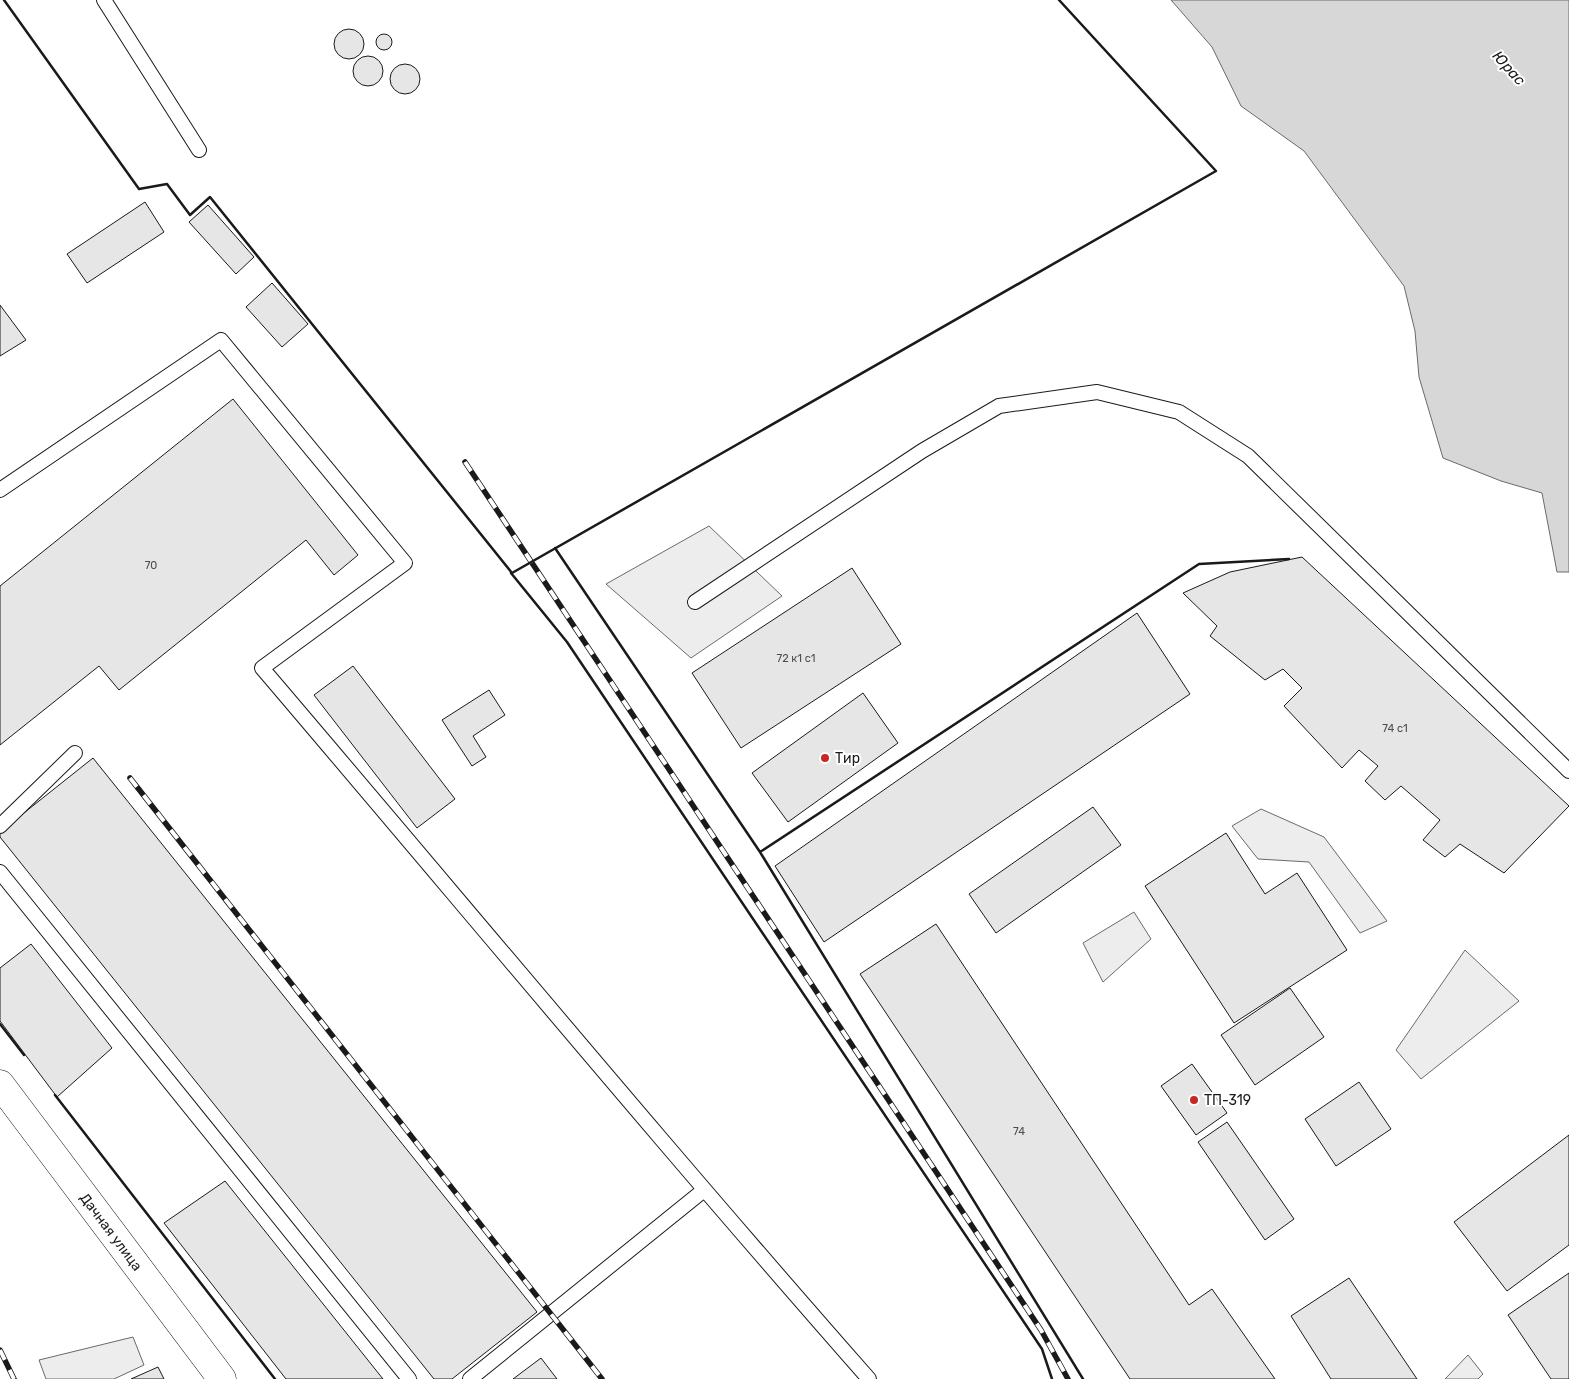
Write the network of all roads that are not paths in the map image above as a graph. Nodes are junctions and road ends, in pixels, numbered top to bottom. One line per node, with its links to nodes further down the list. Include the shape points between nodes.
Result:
1 (104, 0): 2 (lane)
2 (200, 150)
3 (0, 490): 10 (lane, via 221,340 405,563 262,668)
4 (695, 602): 6 (lane, via 922,452 999,406 1097,392 1179,412 1248,456)
5 (75, 753): 7 (lane)
6 (1569, 771)
7 (0, 826)
8 (0, 872): 12 (lane)
9 (0, 1084): 11 (street, Дачная улица)
10 (704, 1190): 13 (lane); 14 (lane)
11 (222, 1379)
12 (409, 1379)
13 (470, 1379)
14 (869, 1379)

